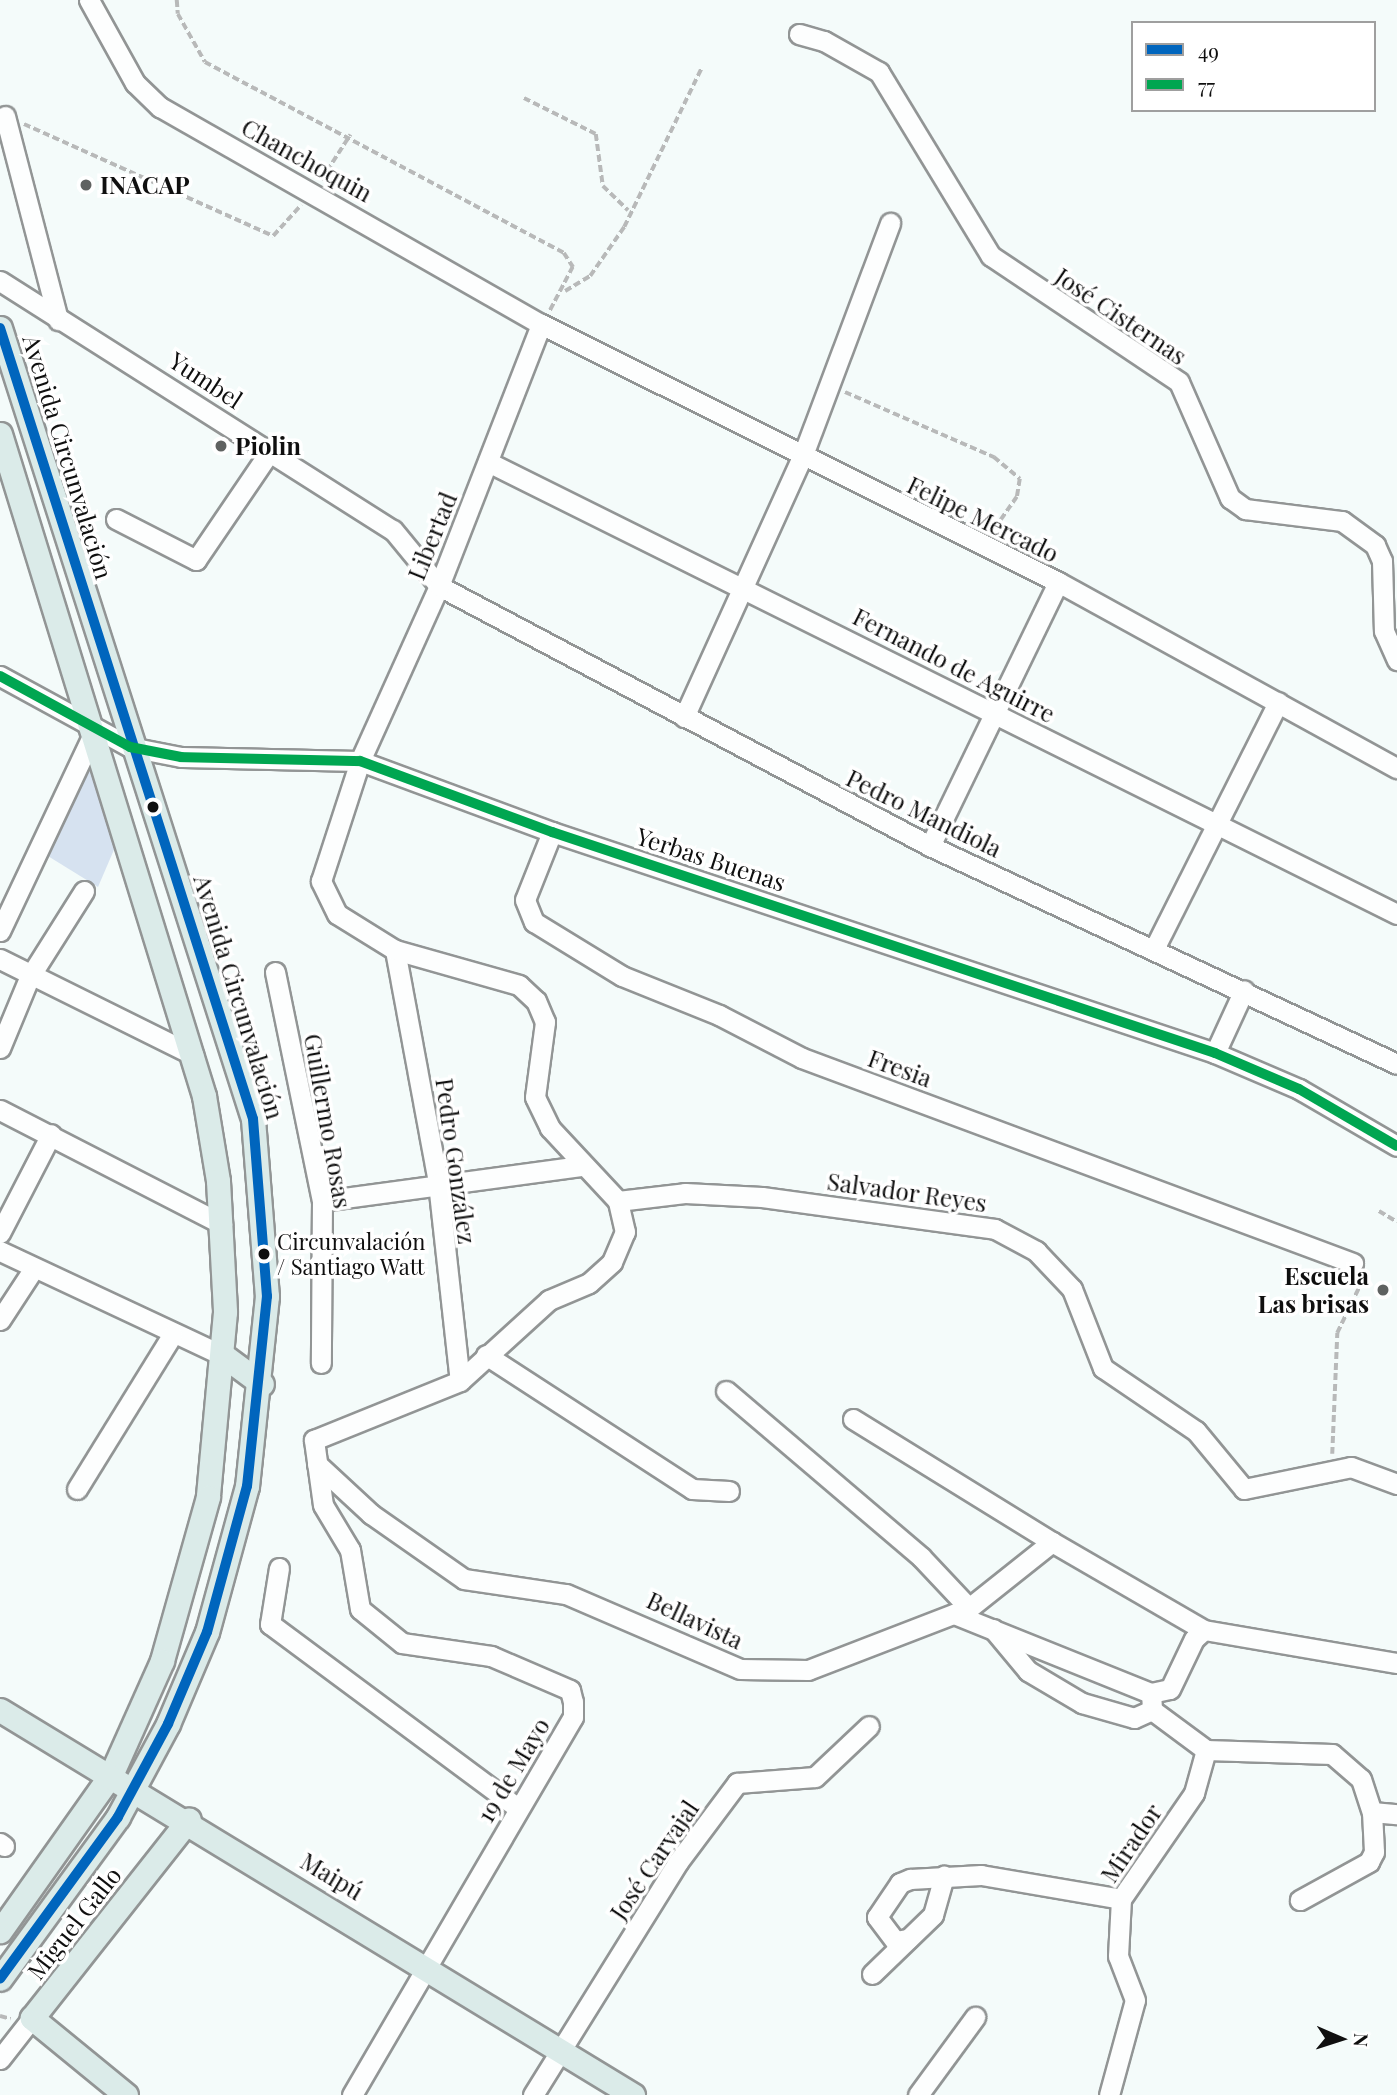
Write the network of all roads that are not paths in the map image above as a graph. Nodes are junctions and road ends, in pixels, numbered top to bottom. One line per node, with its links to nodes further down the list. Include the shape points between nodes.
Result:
1 (89, 0): 7 (street, Chanchoquin, via 135,83 160,107 314,190)
2 (799, 34): 17 (street, José Cisternas, via 824,41 879,72 991,256 1137,360 1179,382 1230,498 1245,509 1295,510 1342,521 1375,545 1382,561 1384,631)
3 (5, 116): 6 (street)
4 (890, 223): 11 (street, via 825,384)
5 (0, 281): 6 (street, Yumbel)
6 (58, 320): 10 (street, Yumbel)
7 (541, 324): 11 (street, Felipe Mercado); 12 (street, Libertad)
8 (0, 328): 23 (main road, Avenida Circunvalación)
9 (0, 434): 22 (main road)
10 (270, 451): 13 (street, via 196,560); 15 (street, Yumbel, via 393,530)
11 (803, 455): 14 (street, Felipe Mercado); 16 (street)
12 (488, 462): 15 (street, Libertad); 16 (street, Fernando de Aguirre)
13 (116, 519)
14 (1058, 582): 19 (street, Felipe Mercado); 20 (street)
15 (439, 586): 21 (street, Pedro Mandiola); 24 (street, Libertad)
16 (745, 588): 20 (street, Fernando de Aguirre); 21 (street)
17 (1397, 660)
18 (0, 676): 22 (street, Yerbas Buenas, via 67,709)
19 (1278, 702): 25 (street, Felipe Mercado); 26 (street)
20 (994, 712): 26 (street, Fernando de Aguirre); 28 (street)
21 (684, 717): 28 (street, Pedro Mandiola)
22 (94, 732): 23 (street, Yerbas Buenas); 31 (street); 40 (main road)
23 (130, 747): 24 (street, Yerbas Buenas, via 181,757); 60 (main road, Avenida Circunvalación, via 253,1119 266,1251)
24 (360, 761): 27 (street, Yerbas Buenas); 33 (street, via 321,881 337,914)
25 (1397, 768)
26 (1216, 824): 30 (street, Fernando de Aguirre); 32 (street)
27 (552, 832): 39 (street, Yerbas Buenas); 52 (street, Fresia, via 525,900 534,922 621,976 719,1015 802,1058)
28 (930, 846): 32 (street, Pedro Mandiola)
29 (84, 891): 36 (street)
30 (1397, 914)
31 (0, 931)
32 (1155, 947): 37 (street, Pedro Mandiola)
33 (395, 950): 45 (street, via 519,985 536,1001 545,1022 535,1097 550,1128); 46 (street, Pedro González)
34 (0, 958): 36 (street)
35 (275, 972): 47 (street, Guillermo Rosas)
36 (29, 978): 38 (street); 40 (street)
37 (1244, 990): 39 (street); 41 (street, Pedro Mandiola)
38 (0, 1048)
39 (1215, 1053): 44 (street, Yerbas Buenas, via 1299,1089)
40 (193, 1055): 49 (main road)
41 (1397, 1064)
42 (0, 1110): 43 (street)
43 (51, 1133): 49 (street); 50 (street)
44 (1397, 1146)
45 (581, 1166): 46 (street); 48 (street)
46 (438, 1183): 47 (street); 59 (street, Pedro González)
47 (322, 1201): 58 (street, Guillermo Rosas)
48 (618, 1201): 56 (street, via 625,1232 612,1262 589,1283 549,1300); 64 (street, Salvador Reyes, via 685,1193 762,1197 995,1229 1036,1251 1072,1289 1103,1368 1196,1431 1230,1478 1244,1489 1352,1467)
49 (222, 1224): 57 (main road)
50 (0, 1233)
51 (0, 1251): 53 (street)
52 (1353, 1263)
53 (34, 1268): 54 (street); 55 (street)
54 (0, 1320)
55 (172, 1335): 57 (street); 65 (street)
56 (486, 1355): 59 (street); 66 (street, via 692,1489)
57 (224, 1356): 60 (main road); 77 (main road, via 215,1455 188,1580 150,1691)
58 (321, 1363)
59 (460, 1381): 63 (street, via 319,1435 313,1448)
60 (262, 1384): 78 (main road, Avenida Circunvalación, via 247,1486 223,1584 189,1679)
61 (726, 1391): 69 (street, via 921,1557)
62 (853, 1419): 67 (street)
63 (316, 1463): 69 (street, Bellavista, via 371,1514 464,1579 566,1594 740,1669 808,1670); 79 (street, 19 de Mayo, via 323,1505 350,1550 360,1609 379,1628 402,1643 491,1657 570,1690 573,1717)
64 (1397, 1484)
65 (77, 1489)
66 (729, 1491)
67 (1052, 1542): 69 (street, Bellavista); 71 (street)
68 (279, 1568): 79 (street, via 270,1624)
69 (961, 1611): 70 (street)
70 (990, 1624): 73 (street); 73 (street, via 1028,1671 1082,1703 1134,1718)
71 (1205, 1630): 72 (street); 73 (street, via 1194,1639)
72 (1397, 1663)
73 (1157, 1708): 76 (street)
74 (0, 1710): 77 (main road, Maipú)
75 (869, 1726): 93 (street, José Carvajal, via 815,1777 737,1783 678,1862)
76 (1206, 1749): 80 (street, via 1332,1754 1361,1779); 84 (street, Mirador, via 1194,1793)
77 (112, 1773): 78 (main road, Maipú); 86 (main road)
78 (135, 1787): 82 (main road, Maipú); 90 (main road, Avenida Circunvalación, via 84,1868)
79 (518, 1808): 88 (street, 19 de Mayo)
80 (1372, 1812): 81 (street); 85 (street, via 1369,1862)
81 (1397, 1814)
82 (189, 1819): 88 (main road, Maipú); 92 (main road, Miguel Gallo)
83 (944, 1876): 84 (street, via 981,1875); 87 (street, via 939,1906); 87 (street, via 900,1883 877,1917 895,1941)
84 (1121, 1899): 100 (street, Mirador, via 1118,1956 1135,2000)
85 (1300, 1900)
86 (0, 1931)
87 (908, 1939): 89 (street)
88 (429, 1966): 93 (main road, Maipú); 96 (street, 19 de Mayo)
89 (872, 1974)
90 (0, 1979)
91 (975, 2017): 99 (street)
92 (32, 2018): 94 (street, Miguel Gallo); 95 (main road)
93 (561, 2051): 97 (street, José Carvajal); 98 (main road, Maipú)
94 (0, 2059)
95 (126, 2095)
96 (352, 2095)
97 (533, 2095)
98 (633, 2095)
99 (918, 2095)
100 (1109, 2095)

